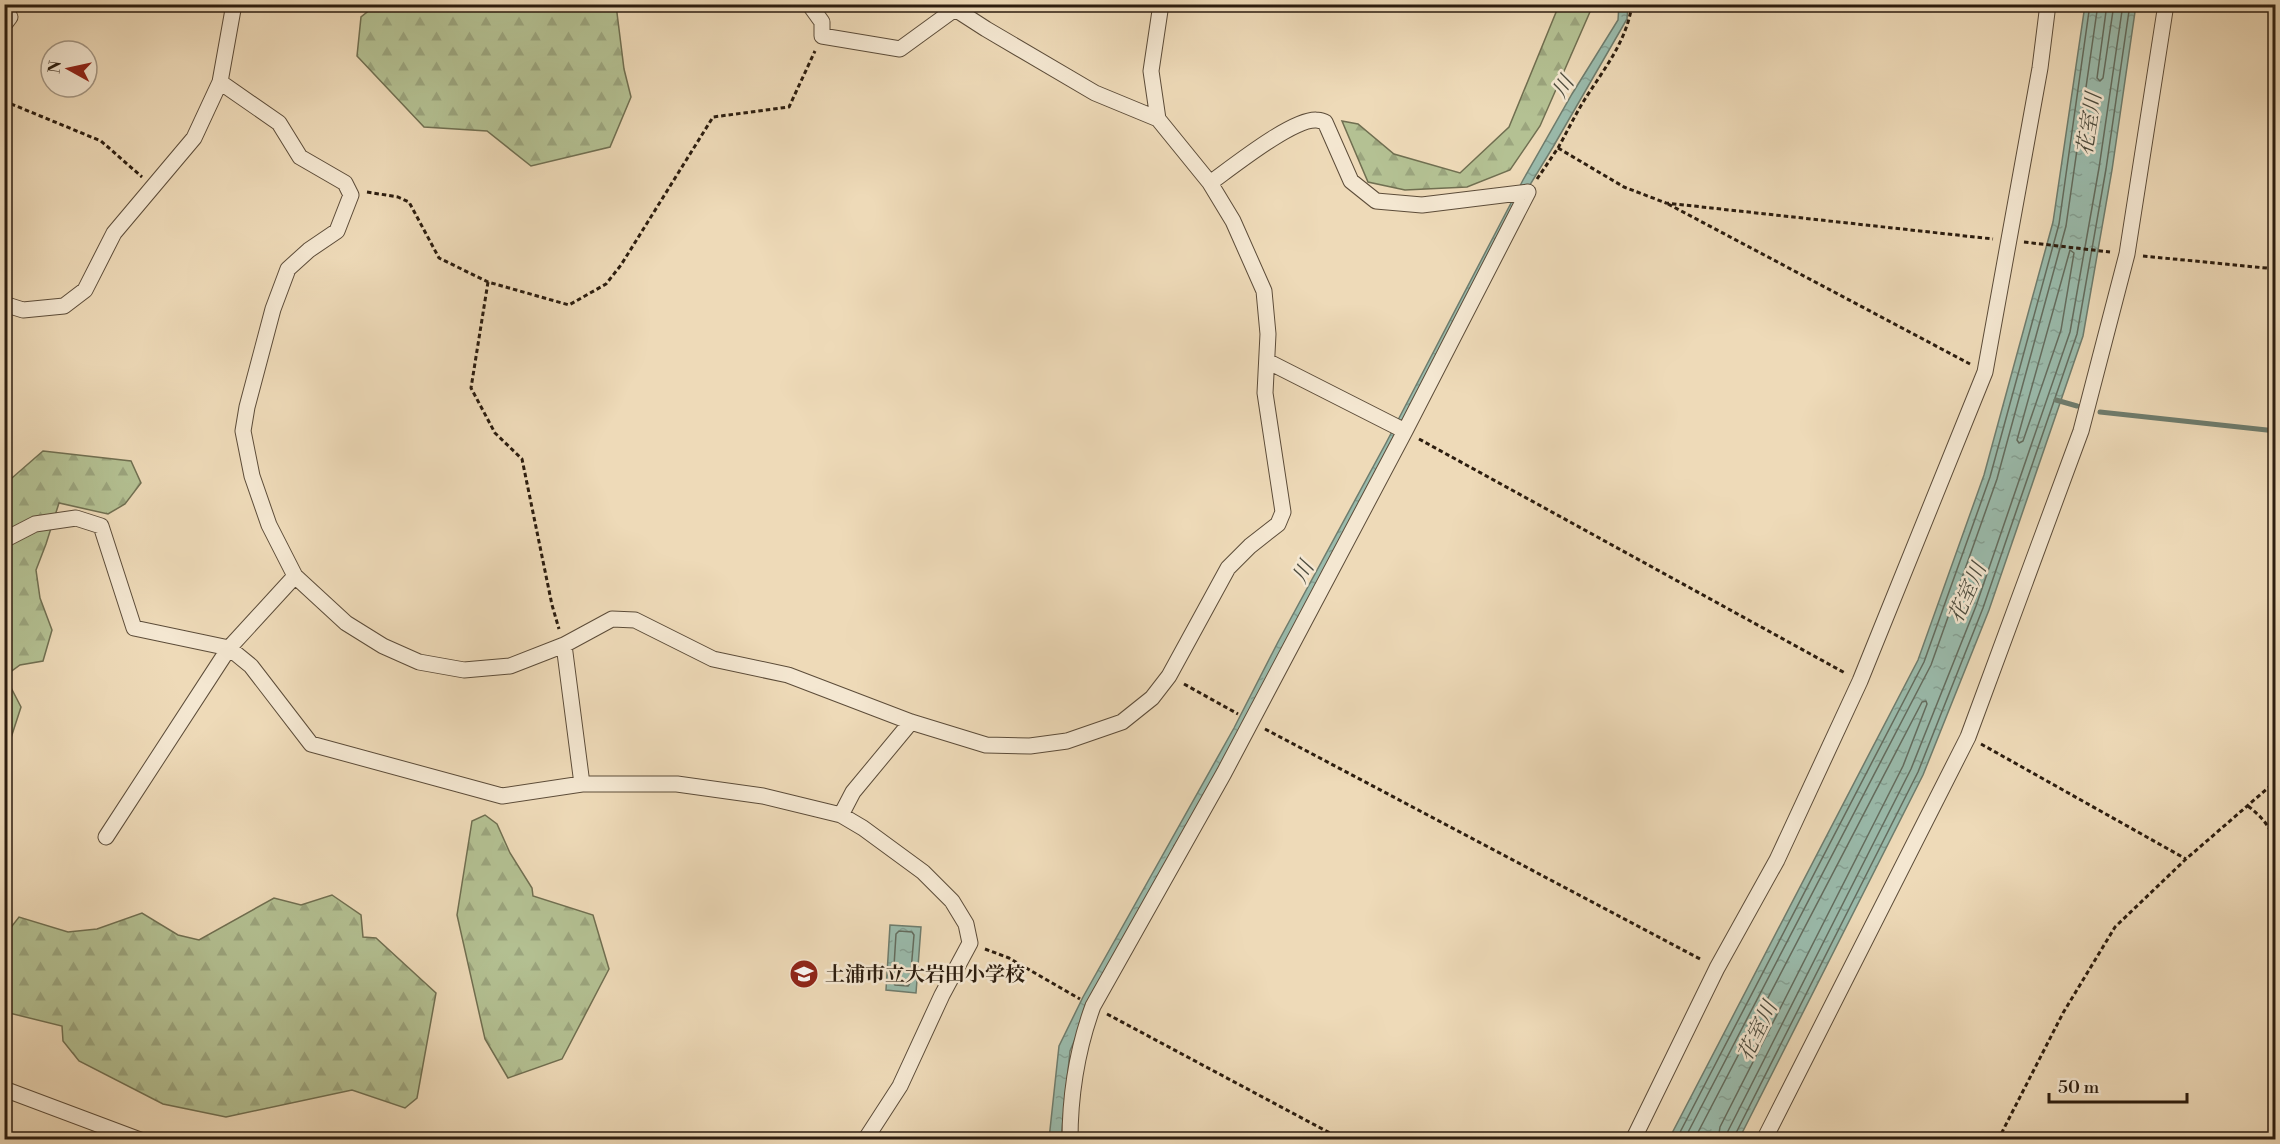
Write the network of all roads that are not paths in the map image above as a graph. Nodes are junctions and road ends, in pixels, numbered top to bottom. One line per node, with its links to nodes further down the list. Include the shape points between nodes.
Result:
1 (234, 4): 8 (street)
2 (809, 4): 9 (street, via 822,22 822,36 900,49 955,9 1095,93)
3 (1161, 4): 9 (street, via 1151,71)
4 (2048, 4): 26 (street, via 1985,372 1860,681 1777,860 1717,968)
5 (2166, 4): 27 (street, via 2127,254 2081,431 1968,737)
6 (4, 11): 7 (street, via 10,17)
7 (4, 25)
8 (220, 82): 11 (street, via 194,138 114,233 85,290 64,306 23,310); 15 (street, via 279,123 300,157 345,183 351,195 337,231 288,269 273,309 243,431 252,476 269,525)
9 (1158, 119): 10 (street)
10 (1210, 183): 12 (street, via 1233,221 1264,291); 13 (street, via 1299,124 1315,120 1325,122 1351,181 1376,201 1422,206 1528,192)
11 (4, 304)
12 (1267, 361): 13 (street); 18 (street, via 1265,393 1283,512 1278,524 1228,568 1169,676 1152,698 1122,722 1067,741 1030,746 986,745)
13 (1405, 431): 25 (street, via 1093,1006 1070,1104)
14 (4, 540): 17 (street, via 34,524 76,518 101,526 134,628)
15 (295, 576): 16 (street, via 346,623 419,662 464,670 510,666); 17 (street)
16 (564, 645): 18 (street, via 612,619 635,620 713,659 788,675); 19 (street)
17 (229, 648): 19 (street, via 251,666 311,744 502,796); 21 (street)
18 (911, 722): 20 (street, via 853,792)
19 (582, 784): 20 (street, via 677,784 763,796)
20 (841, 815): 24 (street, via 923,873 952,901 966,924 970,943 900,1086)
21 (106, 837)
22 (4, 1089): 23 (street)
23 (140, 1140)
24 (865, 1140)
25 (1070, 1140)
26 (1633, 1140)
27 (1764, 1140)

